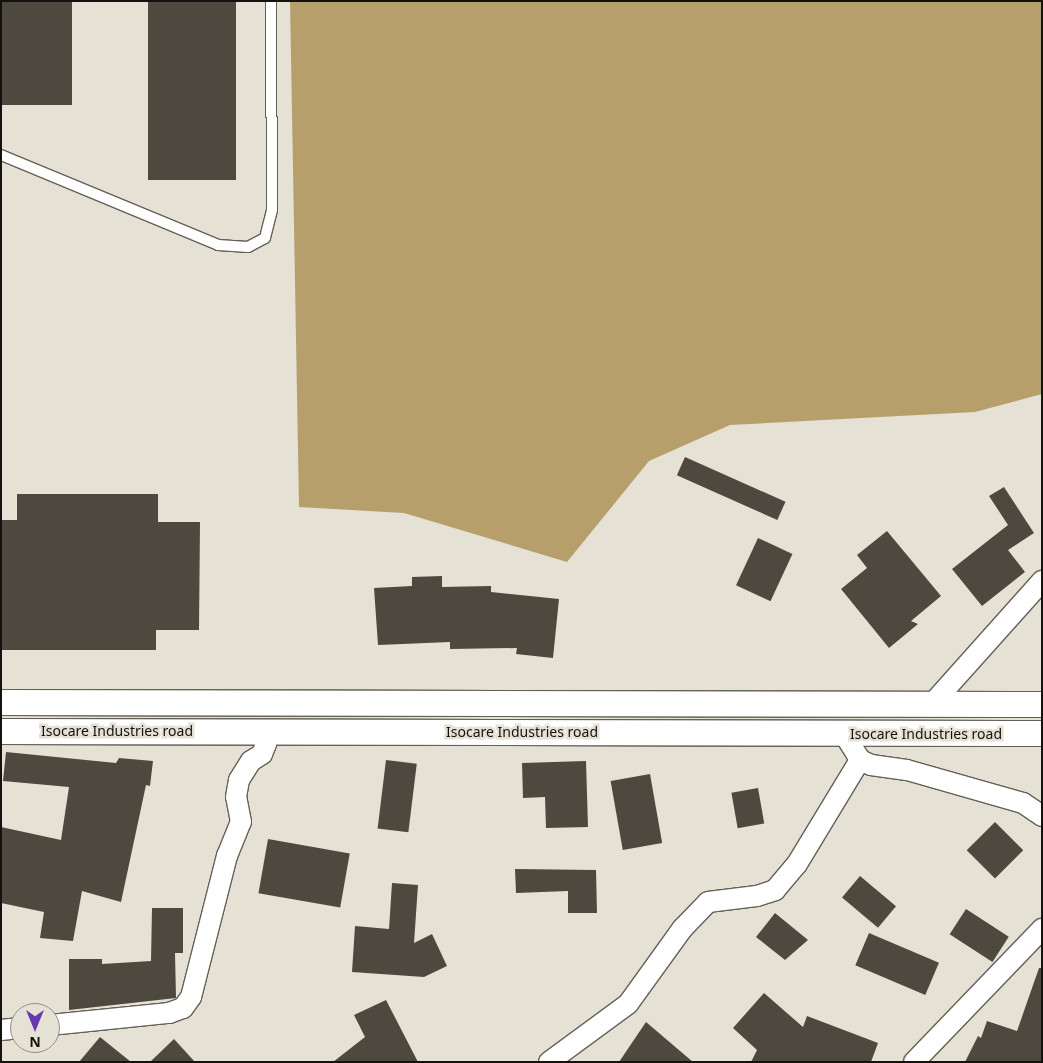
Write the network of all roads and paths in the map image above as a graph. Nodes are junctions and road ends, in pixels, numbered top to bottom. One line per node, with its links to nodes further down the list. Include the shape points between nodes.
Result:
1 (271, 1): 2 (lane, via 272,210 265,238 248,247 218,245)
2 (1, 155)
3 (1042, 581): 6 (street)
4 (338, 701): 5 (street, Isocare Industries road); 6 (street, Isocare Industries road); 10 (street)
5 (1, 702)
6 (933, 703): 7 (street, Isocare Industries road)
7 (1042, 704)
8 (1, 731): 9 (street, Isocare Industries road)
9 (263, 732): 10 (street, Isocare Industries road); 16 (street, via 266,744 262,754 251,761 239,780 236,798 241,822 228,856 191,997 183,1008 169,1013)
10 (340, 732): 11 (street, Isocare Industries road)
11 (844, 734): 12 (street, Isocare Industries road); 13 (street)
12 (1042, 734)
13 (860, 760): 14 (street, via 1023,803); 17 (street, via 797,864 775,890 757,896 708,902 682,929 628,1004)
14 (1042, 816)
15 (1042, 929): 18 (street)
16 (60, 1024)
17 (549, 1062)
18 (914, 1062)

